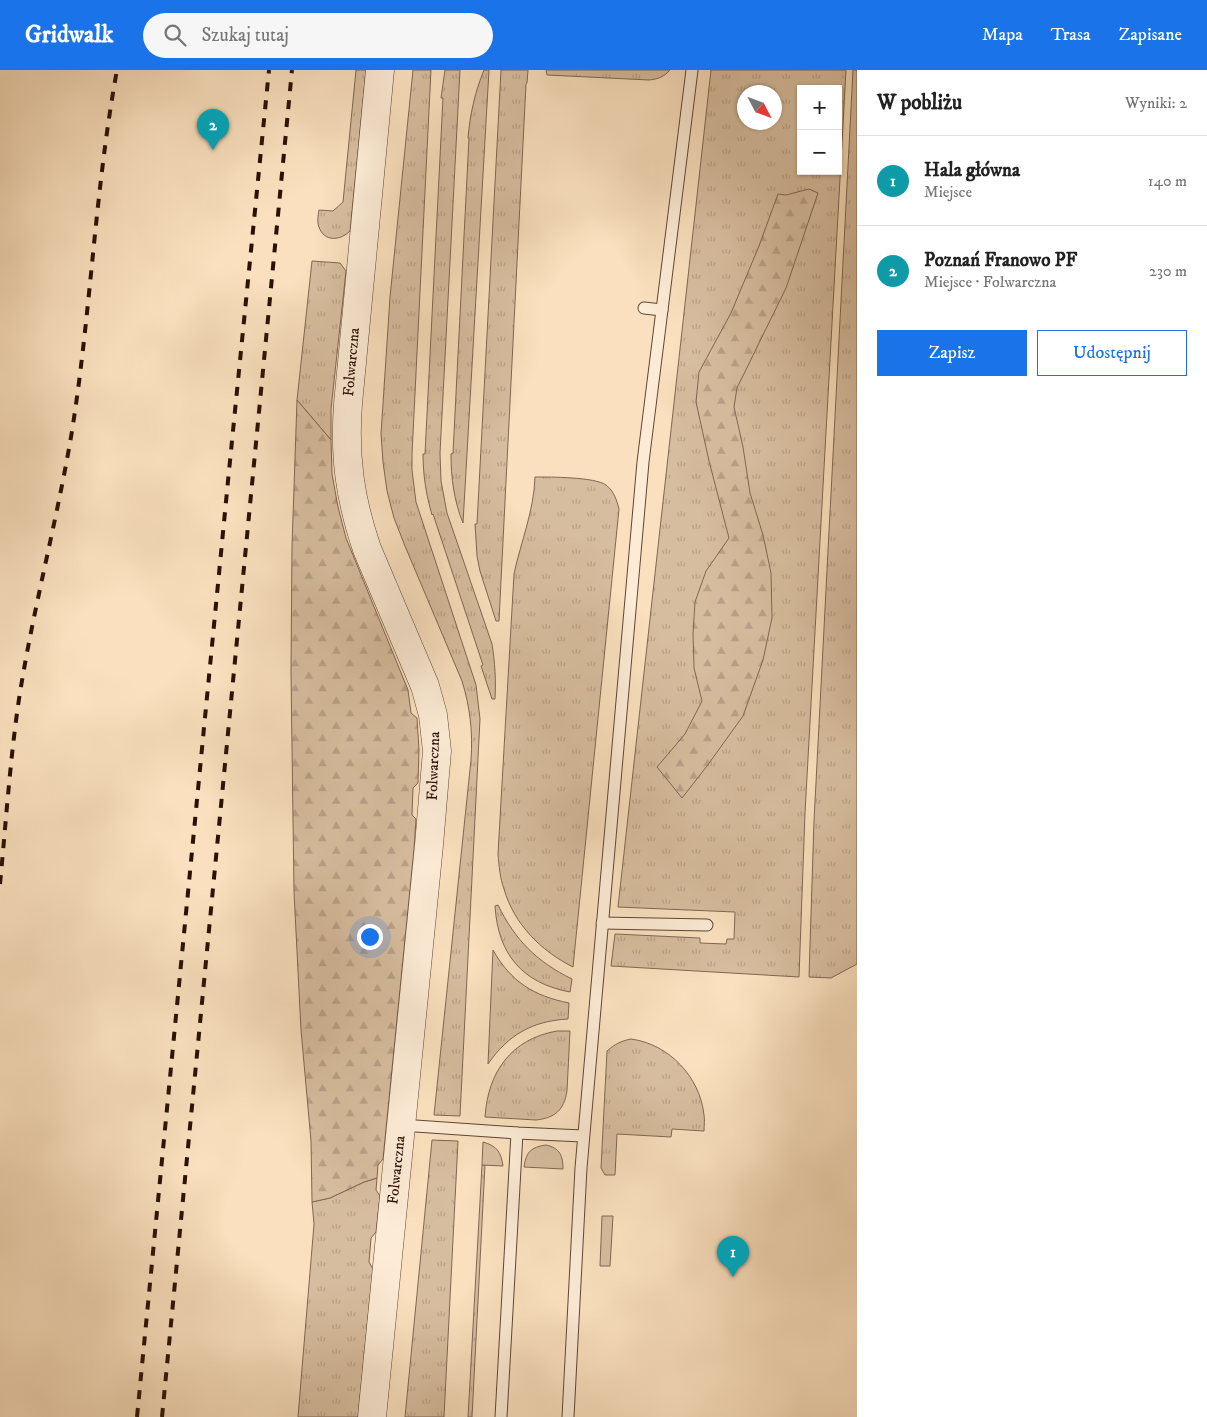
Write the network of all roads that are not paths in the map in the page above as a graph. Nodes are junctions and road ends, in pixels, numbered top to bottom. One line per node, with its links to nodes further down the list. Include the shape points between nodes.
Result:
1 (380, 70): 7 (street, Folwarczna, via 348,404 348,468 367,549 428,694 437,751)
2 (692, 70): 4 (lane)
3 (644, 308): 4 (lane)
4 (662, 310): 5 (lane, via 643,462)
5 (602, 923): 6 (lane); 9 (lane)
6 (707, 925)
7 (401, 1125): 8 (lane); 10 (street, Folwarczna)
8 (517, 1133): 9 (lane); 11 (lane)
9 (583, 1136): 12 (lane)
10 (372, 1417)
11 (501, 1417)
12 (568, 1417)

